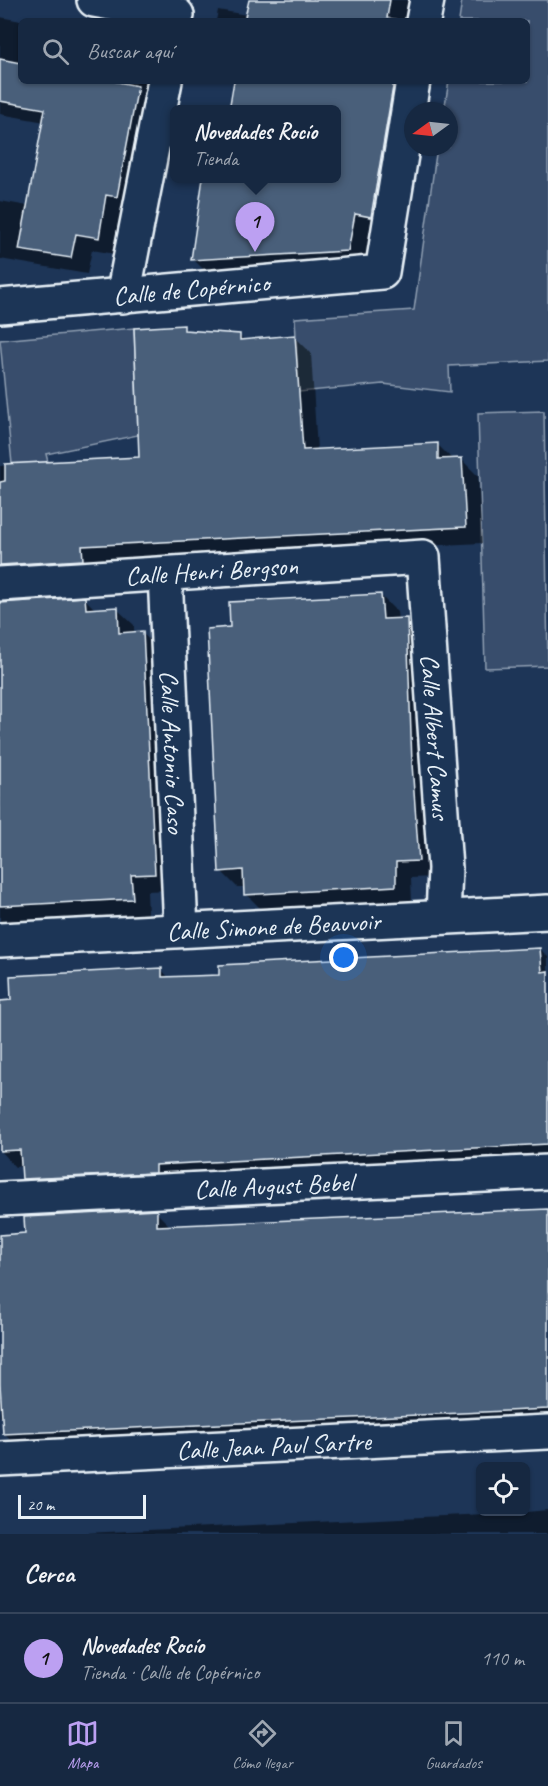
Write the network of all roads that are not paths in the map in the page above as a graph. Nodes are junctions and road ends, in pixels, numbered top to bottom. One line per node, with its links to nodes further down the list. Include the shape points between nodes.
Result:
1 (94, 0): 3 (street)
2 (427, 0): 4 (street)
3 (178, 12)
4 (424, 18)
5 (164, 84): 7 (street)
6 (413, 84): 7 (street, Calle de Copérnico, via 382,272)
7 (123, 296): 8 (street, Calle de Copérnico)
8 (0, 306)
9 (423, 556): 10 (street, Calle Henri Bergson); 13 (street, Calle Albert Camus, via 445,868)
10 (165, 573): 11 (street, Calle Henri Bergson); 14 (street, Calle Antonio Caso)
11 (0, 584)
12 (548, 912): 13 (street, Calle Simone de Beauvoir)
13 (443, 917): 14 (street, Calle Simone de Beauvoir)
14 (181, 930): 15 (street, Calle Simone de Beauvoir)
15 (0, 940)
16 (548, 1172): 17 (street, Calle August Bebel)
17 (0, 1199)
18 (548, 1432): 19 (street, Calle Jean Paul Sartre)
19 (0, 1460)

